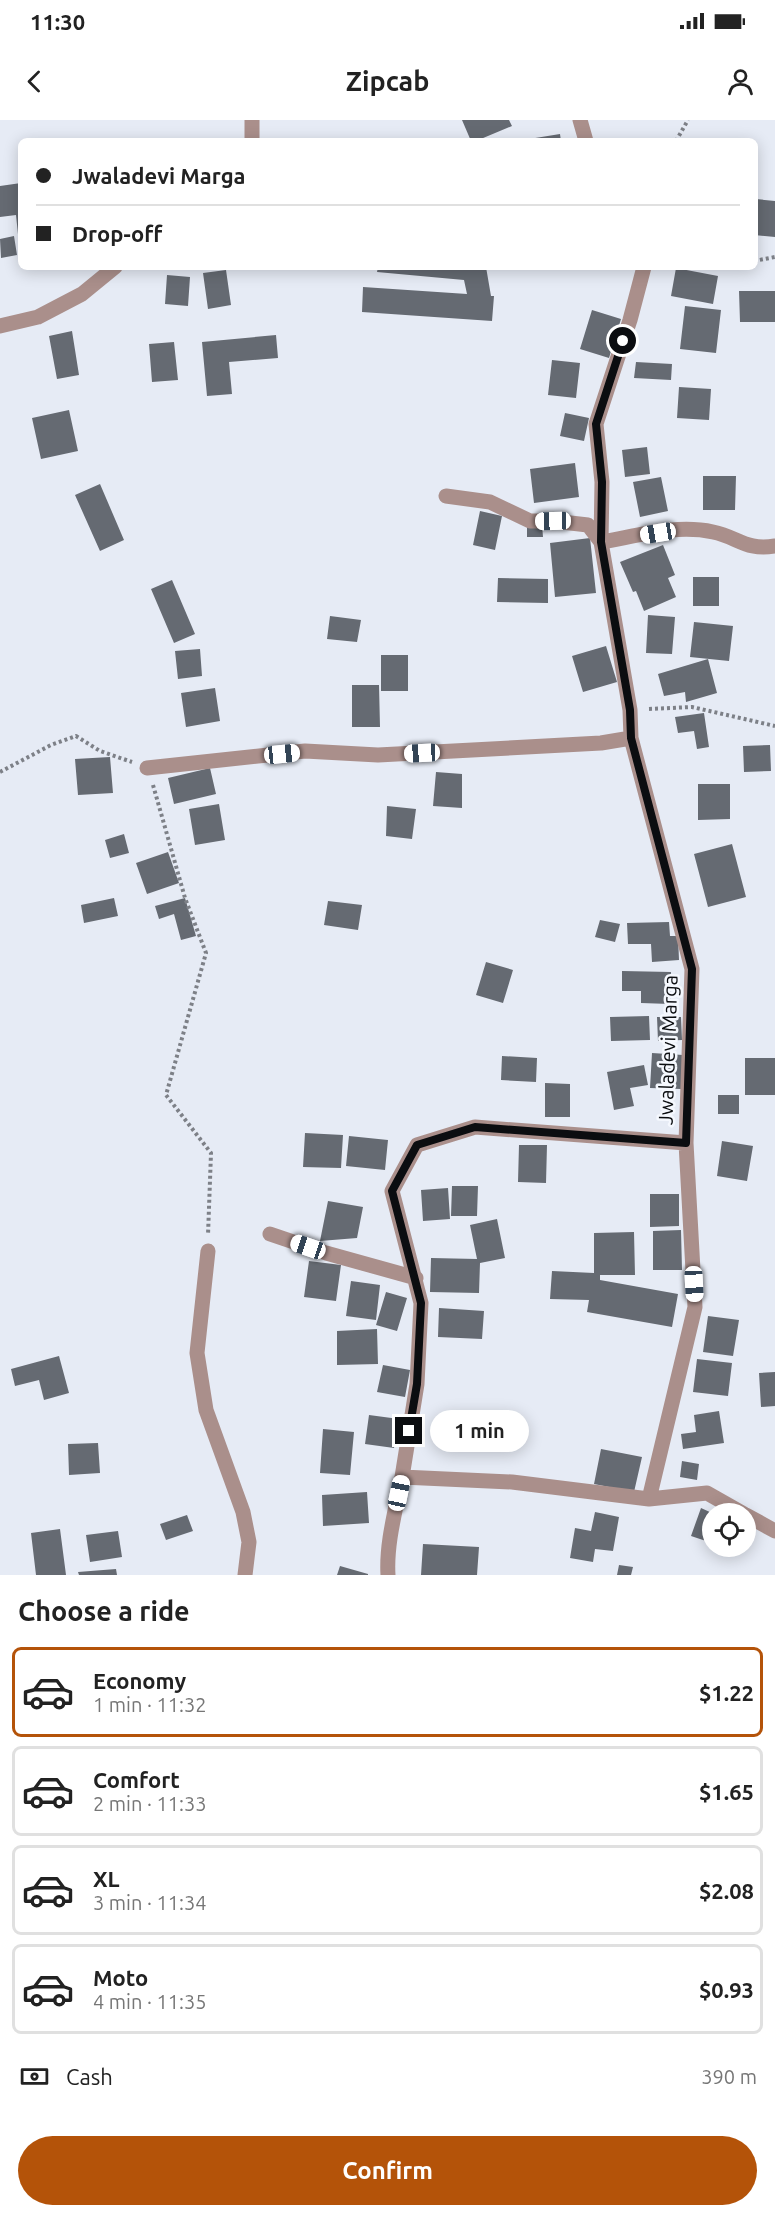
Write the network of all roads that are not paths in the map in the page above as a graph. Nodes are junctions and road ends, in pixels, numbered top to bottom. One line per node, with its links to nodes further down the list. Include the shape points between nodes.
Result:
1 (252, 120): 3 (street)
2 (580, 120): 4 (street)
3 (252, 138)
4 (585, 138)
5 (111, 270): 7 (street, via 82,294 56,308 38,317)
6 (643, 270): 9 (street, Jwaladevi Marga, via 596,424 602,482)
7 (0, 326)
8 (446, 496): 9 (street, via 490,502 530,522 588,525)
9 (601, 542): 10 (street, via 677,530 713,532 758,549); 11 (street, Jwaladevi Marga, via 630,710)
10 (775, 546)
11 (631, 738): 12 (street, via 378,756 305,751); 13 (street, Jwaladevi Marga, via 692,969)
12 (147, 768)
13 (686, 1143): 16 (street, via 475,1127 417,1145 392,1191); 18 (street, Jwaladevi Marga, via 695,1307)
14 (270, 1234): 16 (street)
15 (208, 1251): 22 (street, via 197,1353 206,1410 243,1512 249,1542)
16 (416, 1278): 17 (street, via 421,1303 417,1384)
17 (402, 1478): 18 (street, via 512,1482); 23 (street, via 392,1525)
18 (649, 1499): 19 (street, via 707,1493)
19 (725, 1503)
20 (756, 1520): 21 (street)
21 (775, 1531)
22 (245, 1575)
23 (388, 1575)

